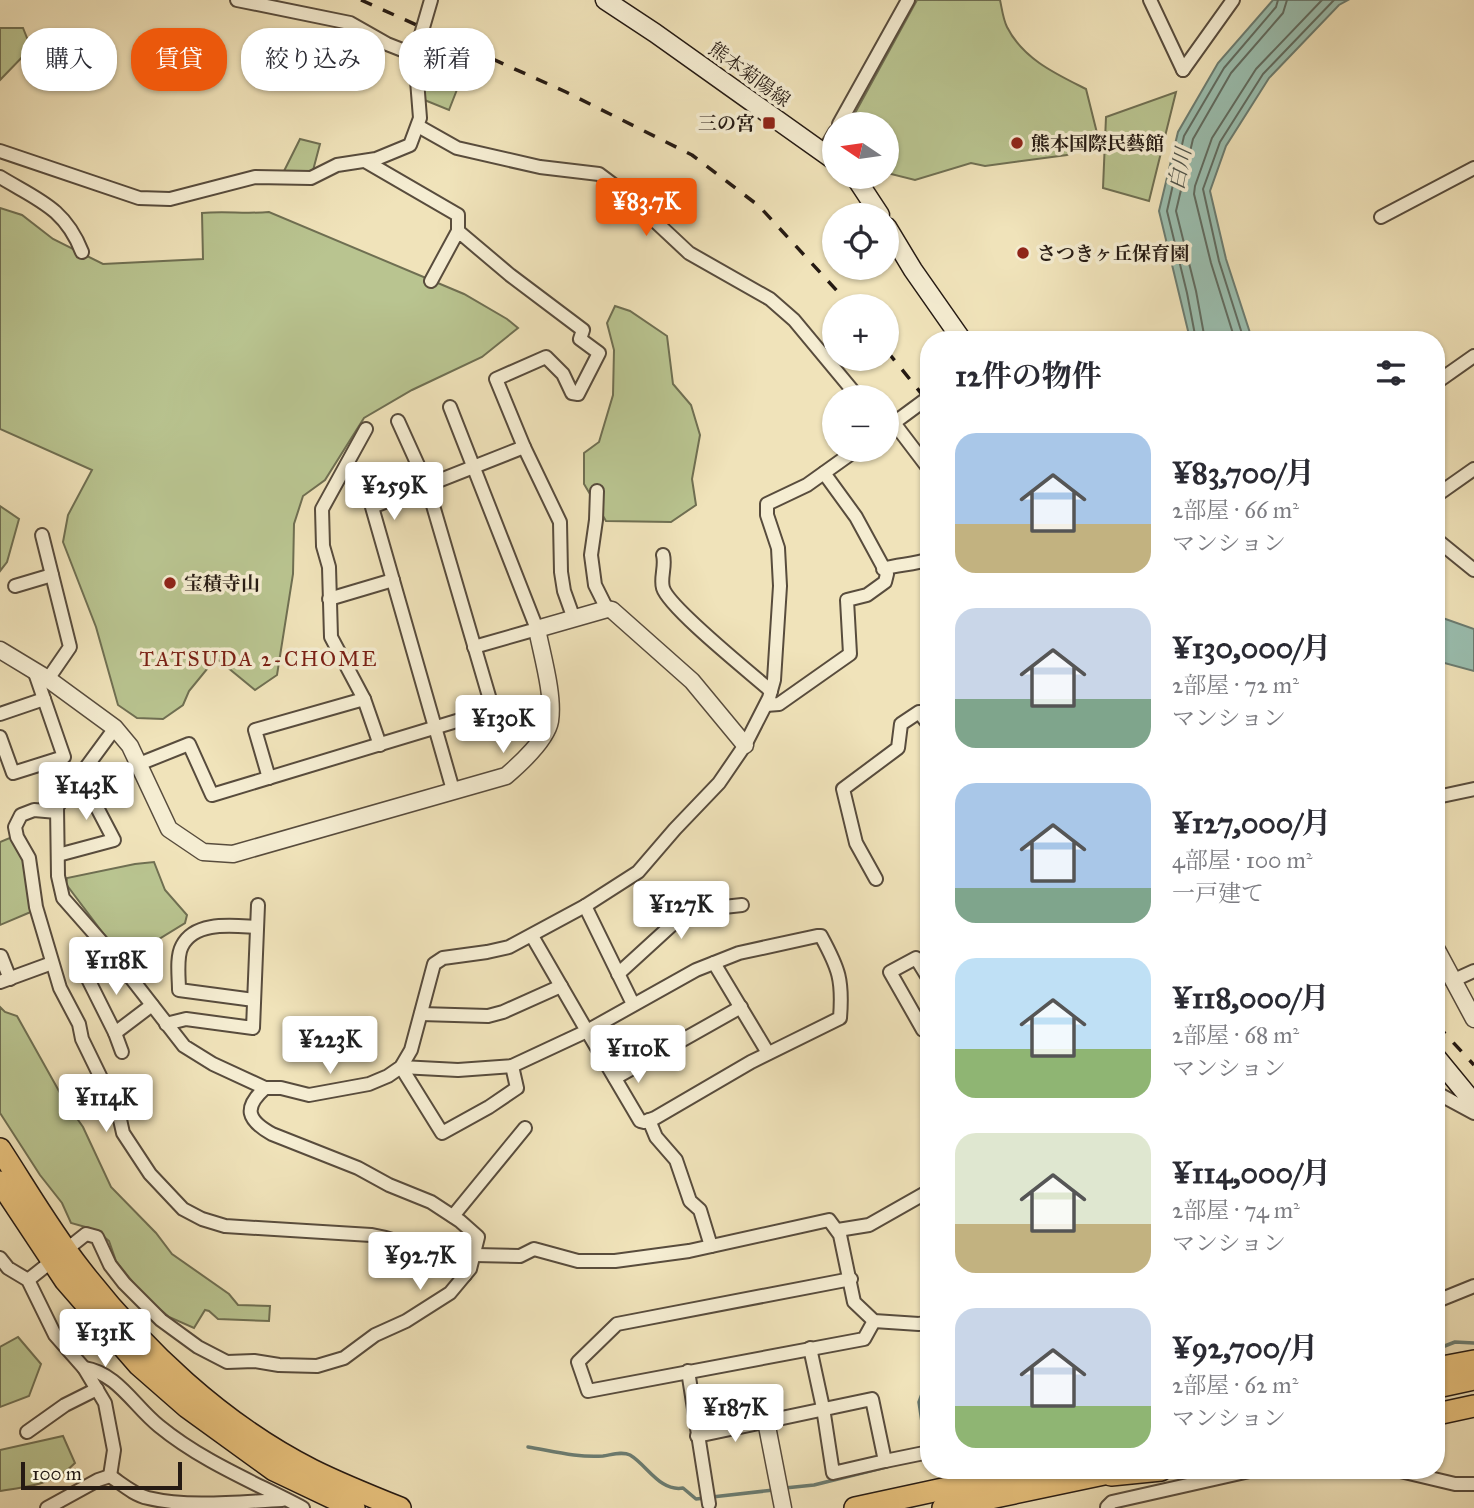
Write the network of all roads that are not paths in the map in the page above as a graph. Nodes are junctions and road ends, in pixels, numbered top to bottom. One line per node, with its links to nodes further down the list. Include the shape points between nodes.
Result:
1 (237, 0): 9 (street, via 350,23)
2 (431, 0): 8 (street)
3 (605, 0): 7 (main road, 熊本菊陽線)
4 (908, 0): 11 (street)
5 (1150, 0): 6 (street, via 1183,70)
6 (1233, 0)
7 (624, 5): 14 (main road, 熊本菊陽線)
8 (423, 28)
9 (399, 49)
10 (418, 91): 12 (street)
11 (846, 112)
12 (418, 126): 15 (street, via 410,145); 26 (street, via 457,148 540,167 599,174 689,253 778,306)
13 (0, 151): 15 (street, via 139,198 170,199 255,177 311,178 337,165)
14 (822, 152)
15 (365, 161): 19 (street, via 458,215)
16 (1474, 168): 18 (street)
17 (0, 177): 21 (street, via 56,211 68,223)
18 (1381, 217)
19 (458, 231): 22 (street); 33 (street, via 583,330 580,339 599,353 578,394 572,393 563,374 546,356 496,379)
20 (899, 247): 23 (main road)
21 (82, 252)
22 (431, 281)
23 (956, 331)
24 (1474, 356): 25 (street)
25 (1445, 376)
26 (848, 385)
27 (920, 403): 29 (street)
28 (450, 407): 36 (street)
29 (899, 419)
30 (398, 421): 39 (street)
31 (366, 429): 51 (street, via 322,509)
32 (899, 435): 34 (street)
33 (524, 447): 36 (street); 53 (street, via 560,522 561,572)
34 (920, 459)
35 (839, 462): 38 (street)
36 (474, 466): 39 (street); 54 (street)
37 (1474, 469): 40 (street)
38 (824, 473): 46 (street, via 856,517); 58 (street, via 767,504 778,548 780,586)
39 (427, 485): 49 (street, via 372,507); 55 (street)
40 (1445, 489)
41 (597, 491): 52 (street, via 590,555 595,585)
42 (42, 535): 48 (street)
43 (1445, 546): 47 (street)
44 (663, 555): 58 (street, via 665,593)
45 (920, 562): 46 (street)
46 (883, 569): 61 (street, via 887,574 884,582 867,595 847,600 850,654 779,704)
47 (1474, 570)
48 (52, 575): 50 (street); 57 (street, via 70,647)
49 (393, 580): 51 (street); 65 (street)
50 (15, 586)
51 (329, 599): 60 (street, via 331,637)
52 (607, 609): 53 (street); 68 (street, via 692,681)
53 (574, 619): 54 (street)
54 (537, 629): 55 (street); 73 (street, via 550,722 534,750 506,776)
55 (474, 647): 65 (street, via 493,710)
56 (0, 650): 57 (street)
57 (42, 676): 59 (street); 64 (street)
58 (771, 691): 61 (street)
59 (44, 699): 63 (street); 66 (street, via 64,757 13,773)
60 (364, 699): 67 (street); 71 (street, via 255,730)
61 (766, 705): 68 (street)
62 (920, 713): 77 (street, via 901,724 898,748 843,789 856,843)
63 (0, 714)
64 (114, 728): 69 (street); 70 (street)
65 (435, 728): 67 (street); 73 (street)
66 (0, 737)
67 (380, 745): 71 (street)
68 (745, 745): 80 (street, via 719,783 638,872)
69 (139, 764): 71 (street, via 190,744 212,795); 73 (street, via 169,829 203,852 233,854)
70 (80, 775): 75 (street); 76 (street, via 114,840)
71 (269, 778)
72 (1474, 789): 74 (street)
73 (453, 790)
74 (1445, 795)
75 (57, 812): 76 (street); 85 (street, via 34,810 22,815 15,827 29,858 36,907)
76 (58, 855): 84 (street, via 63,898)
77 (876, 879)
78 (258, 905): 81 (street)
79 (742, 905): 90 (street, via 687,912)
80 (585, 906): 82 (street); 90 (street)
81 (257, 927): 94 (street); 94 (street, via 212,925 180,948 179,990)
82 (532, 936): 93 (street); 98 (street, via 487,953 438,961)
83 (1, 956): 91 (street)
84 (114, 956): 96 (street); 103 (street, via 85,972)
85 (52, 963): 91 (street); 126 (street, via 119,1115 122,1133 150,1174 183,1209 225,1226 387,1238 408,1244)
86 (714, 963): 95 (street); 97 (street); 105 (street, via 739,953 821,936 837,965 840,1018)
87 (920, 964): 101 (street, via 916,958 890,972)
88 (1445, 970): 92 (street)
89 (1474, 971): 92 (street)
90 (618, 974): 95 (street)
91 (5, 980)
92 (1452, 981): 99 (street)
93 (561, 986): 98 (street, via 488,1016); 102 (street)
94 (254, 1000): 100 (street, via 253,1028 186,1019)
95 (633, 1004): 102 (street)
96 (152, 1005): 100 (street); 103 (street)
97 (741, 1007): 105 (street); 109 (street)
98 (421, 1014): 107 (street)
99 (1474, 1019)
100 (166, 1024): 111 (street, via 184,1046)
101 (920, 1025)
102 (587, 1031): 106 (street); 109 (street)
103 (115, 1033): 104 (street)
104 (122, 1052)
105 (768, 1054): 115 (street)
106 (512, 1066): 107 (street, via 458,1070); 107 (street, via 517,1088 442,1133)
107 (401, 1067): 111 (street, via 369,1084 326,1094)
108 (1445, 1069): 113 (main road)
109 (615, 1078): 115 (street, via 639,1119)
110 (1445, 1080): 113 (main road)
111 (265, 1088): 120 (street, via 250,1109 259,1126 358,1168)
112 (1445, 1097): 114 (street)
113 (1474, 1103)
114 (1474, 1112)
115 (649, 1120): 122 (street, via 656,1137 676,1160)
116 (525, 1128): 120 (street)
117 (0, 1149): 123 (highway)
118 (0, 1182): 123 (highway)
119 (920, 1196): 121 (street, via 869,1225)
120 (453, 1216): 124 (street, via 478,1237)
121 (838, 1230): 122 (street, via 829,1220 818,1221); 127 (street)
122 (711, 1246): 124 (street, via 615,1261 578,1261 534,1249 520,1256)
123 (59, 1255): 126 (street, via 86,1234 97,1237 124,1283 161,1320 198,1347 227,1362 279,1365 317,1366 344,1358 450,1293); 128 (street); 164 (highway, via 65,1280 139,1365 187,1408 274,1470); 165 (highway, via 79,1269 159,1358 213,1406 311,1470)
124 (475, 1255): 126 (street)
125 (0, 1258): 128 (street)
126 (465, 1275)
127 (851, 1279): 131 (street, via 854,1302); 137 (street, via 617,1324 578,1362 588,1391)
128 (28, 1280): 136 (street, via 55,1335)
129 (1474, 1286): 130 (street)
130 (1445, 1298)
131 (874, 1321): 132 (street); 133 (street, via 863,1339)
132 (920, 1324)
133 (810, 1348): 137 (street); 144 (street)
134 (1474, 1361): 135 (highway)
135 (1445, 1366)
136 (84, 1368): 140 (street); 158 (street, via 109,1377 188,1449)
137 (688, 1371): 148 (street)
138 (1474, 1379): 139 (highway)
139 (1445, 1385)
140 (97, 1389): 147 (street); 151 (street, via 111,1428)
141 (1474, 1396): 142 (highway)
142 (1445, 1401)
143 (1474, 1406): 145 (highway)
144 (823, 1408): 146 (street); 150 (street, via 872,1399); 150 (street, via 833,1473)
145 (1445, 1412)
146 (766, 1421): 148 (street); 166 (street)
147 (27, 1432)
148 (697, 1436): 160 (street)
149 (920, 1453): 150 (street)
150 (885, 1461)
151 (110, 1476): 158 (street, via 147,1498 186,1504); 162 (street)
152 (951, 1479): 159 (highway)
153 (989, 1479): 159 (highway)
154 (1079, 1479): 168 (highway)
155 (1211, 1479): 161 (street, via 1112,1502)
156 (1434, 1479): 157 (street)
157 (1474, 1484)
158 (288, 1500): 163 (street)
159 (892, 1500): 167 (highway)
160 (709, 1504)
161 (1107, 1507)
162 (47, 1508)
163 (303, 1508)
164 (354, 1508)
165 (400, 1508)
166 (783, 1508)
167 (855, 1508)
168 (943, 1508)

